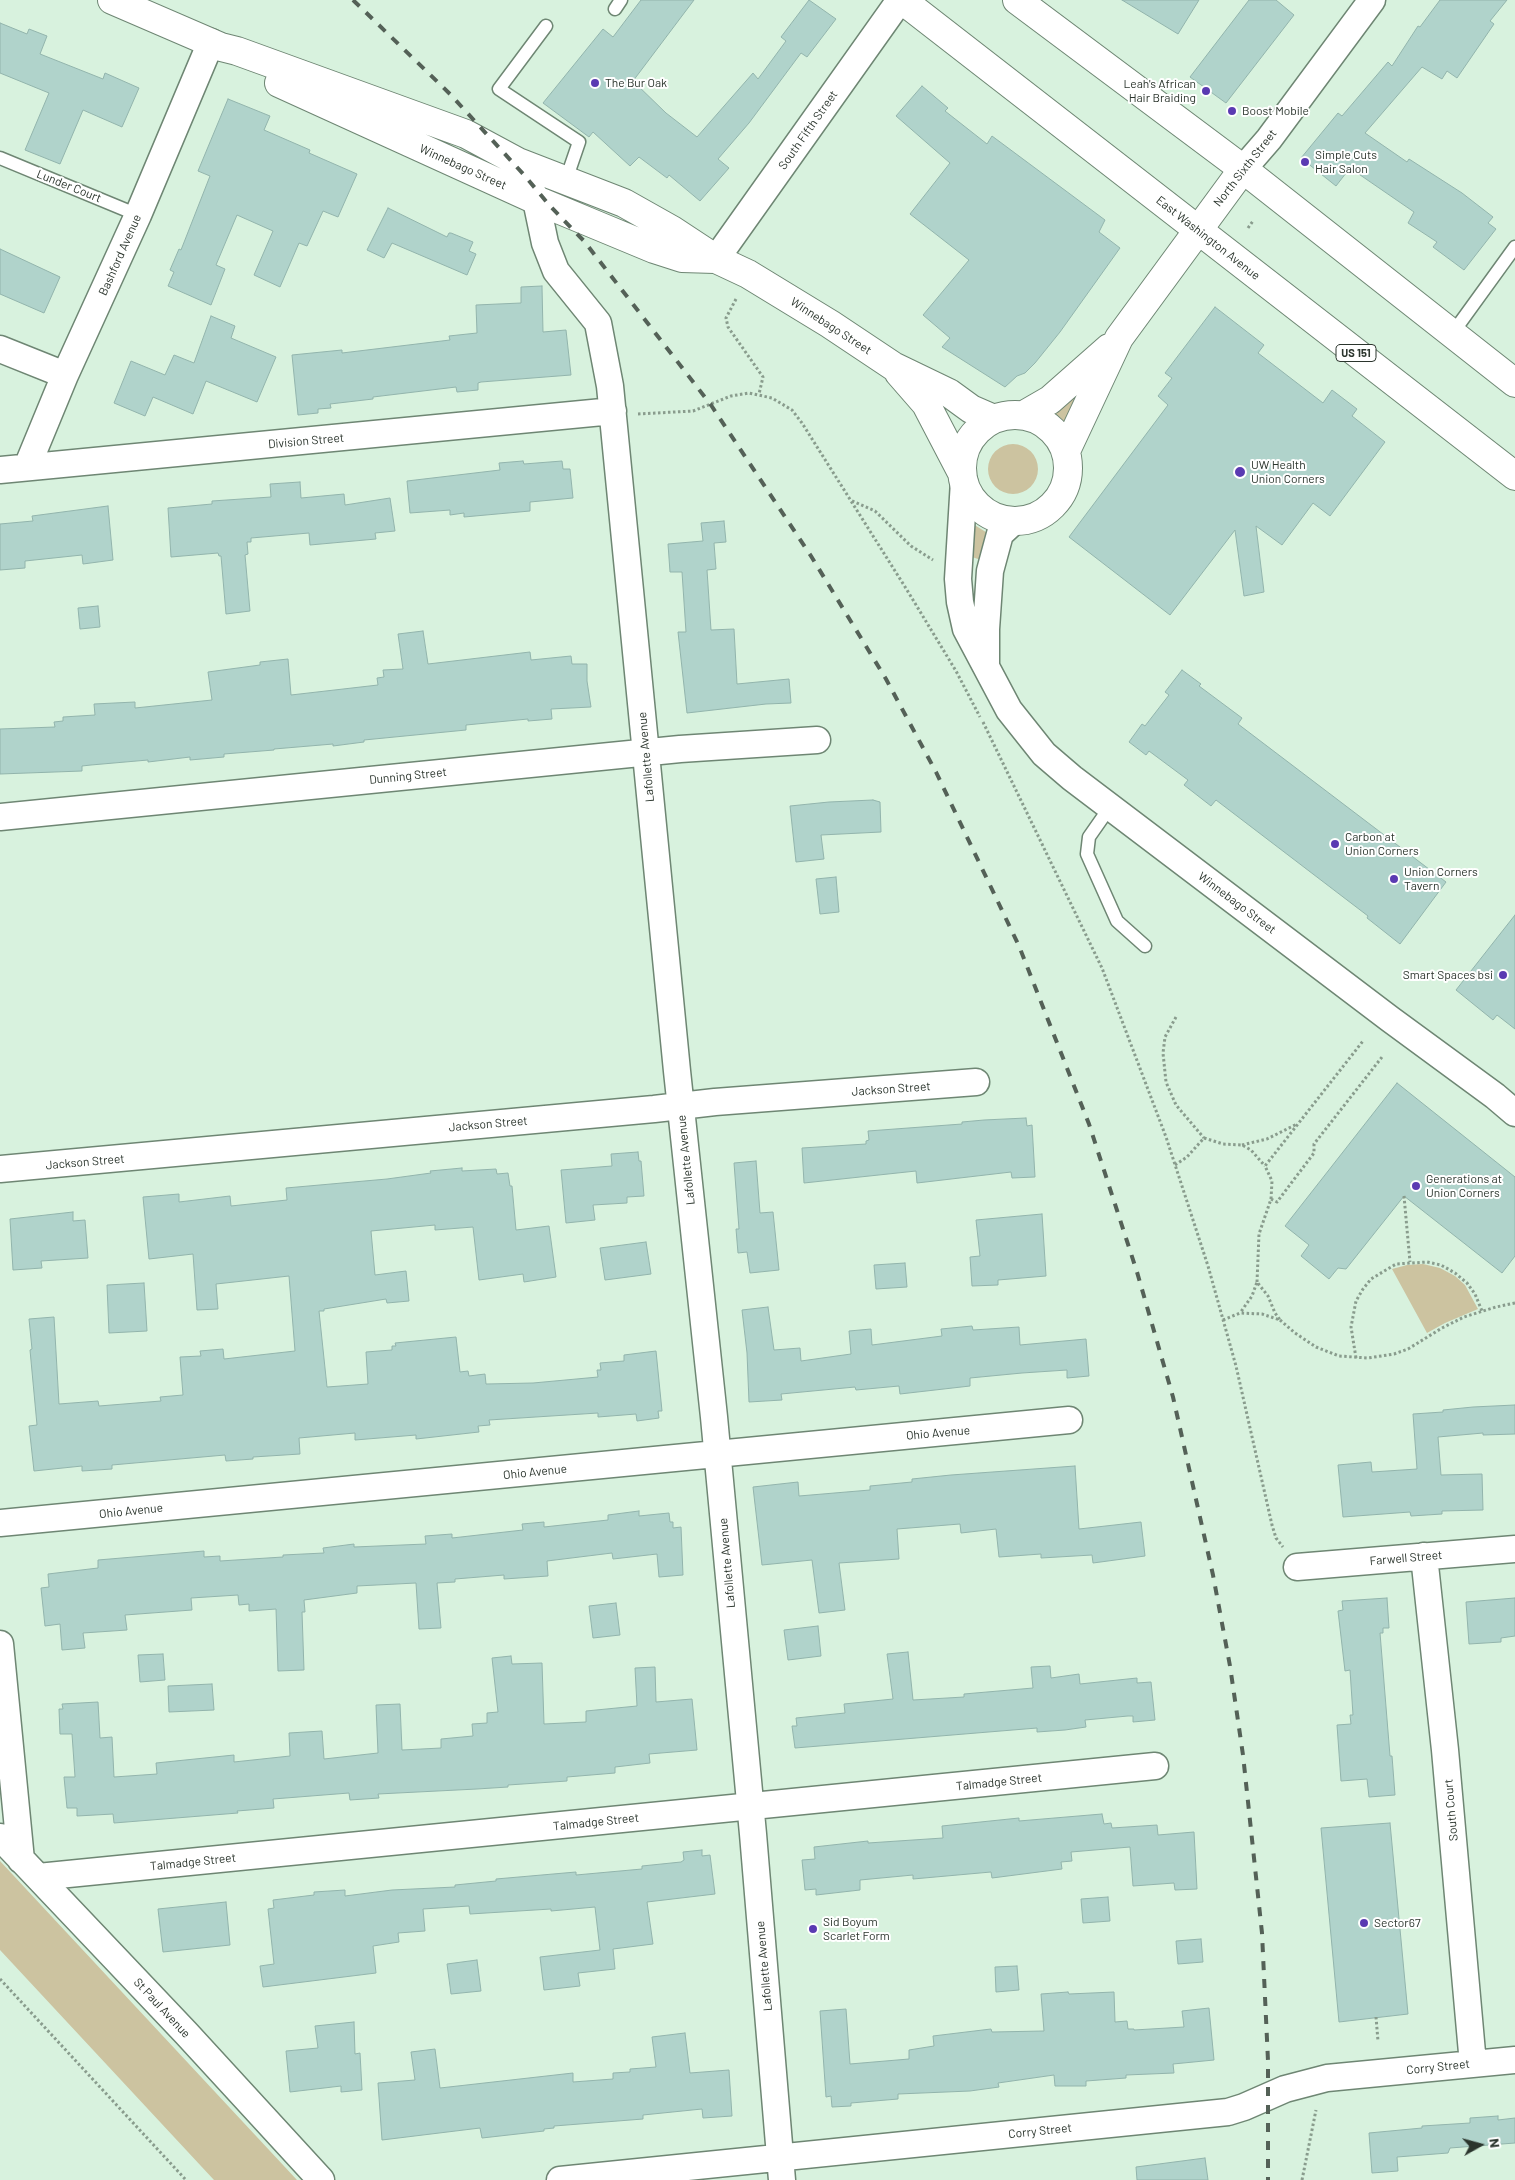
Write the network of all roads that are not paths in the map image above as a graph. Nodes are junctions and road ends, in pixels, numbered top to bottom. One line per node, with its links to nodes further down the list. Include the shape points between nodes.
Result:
1 (112, 0): 6 (street, Winnebago Street)
2 (901, 0): 13 (street, East Washington Avenue / US 151); 15 (street, South Fifth Street)
3 (1017, 0): 9 (street)
4 (1372, 0): 9 (street, North Sixth Street)
5 (546, 26): 10 (lane, via 499,89 579,142)
6 (216, 44): 8 (street, Winnebago Street, via 466,134); 11 (street, Winnebago Street, via 254,72); 12 (street, Bashford Avenue)
7 (0, 158): 12 (lane, Lunder Court)
8 (518, 162): 10 (street, Winnebago Street); 11 (street, Lafollette Avenue)
9 (1243, 169): 13 (street, North Sixth Street); 16 (street)
10 (566, 180): 15 (street, Winnebago Street, via 624,204)
11 (536, 200): 15 (street, Winnebago Street, via 654,249 682,258); 22 (street, Lafollette Avenue, via 545,243 556,271 598,323)
12 (138, 215): 20 (street, Bashford Avenue)
13 (1197, 230): 17 (street, North Sixth Street); 28 (street, East Washington Avenue / US 151)
14 (1515, 247): 16 (lane)
15 (716, 259): 19 (street, Winnebago Street, via 756,279)
16 (1452, 334): 21 (street)
17 (1119, 338): 23 (street, North Sixth Street, via 1050,400); 25 (street, North Sixth Street)
18 (0, 349): 20 (street)
19 (893, 366): 24 (street, Winnebago Street); 29 (street, Winnebago Street, via 926,404)
20 (65, 376): 26 (street, Bashford Avenue)
21 (1515, 383)
22 (613, 411): 26 (street, Division Street); 33 (street, Lafollette Avenue)
23 (1024, 415): 24 (street); 25 (street, via 1050,427)
24 (994, 419): 29 (street, via 980,428 970,441 963,456)
25 (1066, 451): 30 (street, via 1068,479 1062,494 1039,516)
26 (27, 467): 27 (street, Division Street)
27 (0, 470)
28 (1515, 476)
29 (963, 477): 30 (street, via 970,497 981,510); 31 (street, Winnebago Street, via 958,572 960,602 966,629)
30 (1013, 522): 31 (street, Winnebago Street, via 1000,534 990,571)
31 (986, 667): 34 (street, Winnebago Street, via 1009,710 1044,754)
32 (817, 740): 33 (street, Dunning Street)
33 (645, 752): 35 (street, Dunning Street); 38 (street, Lafollette Avenue)
34 (1110, 808): 36 (lane, via 1089,838 1087,854 1116,921); 39 (street, Winnebago Street)
35 (0, 817)
36 (1146, 946)
37 (976, 1082): 38 (street, Jackson Street)
38 (680, 1106): 40 (street, Jackson Street); 42 (street, Lafollette Avenue)
39 (1515, 1113)
40 (0, 1169)
41 (1069, 1420): 42 (street, Ohio Avenue)
42 (718, 1454): 43 (street, Ohio Avenue); 49 (street, Lafollette Avenue)
43 (0, 1523)
44 (1515, 1548): 45 (street, Farwell Street)
45 (1424, 1556): 46 (street, Farwell Street); 53 (street, South Court)
46 (1297, 1567)
47 (0, 1644): 51 (street)
48 (1155, 1766): 49 (street, Talmadge Street)
49 (751, 1807): 51 (street, Talmadge Street); 54 (street, Lafollette Avenue)
50 (0, 1837): 51 (street, St Paul Avenue)
51 (30, 1868): 55 (street, St Paul Avenue)
52 (1515, 2060): 53 (street, Corry Street)
53 (1473, 2064): 54 (street, Corry Street, via 1327,2078 1285,2089 1228,2112)
54 (781, 2169): 56 (street, Corry Street)
55 (322, 2180)
56 (560, 2180)

